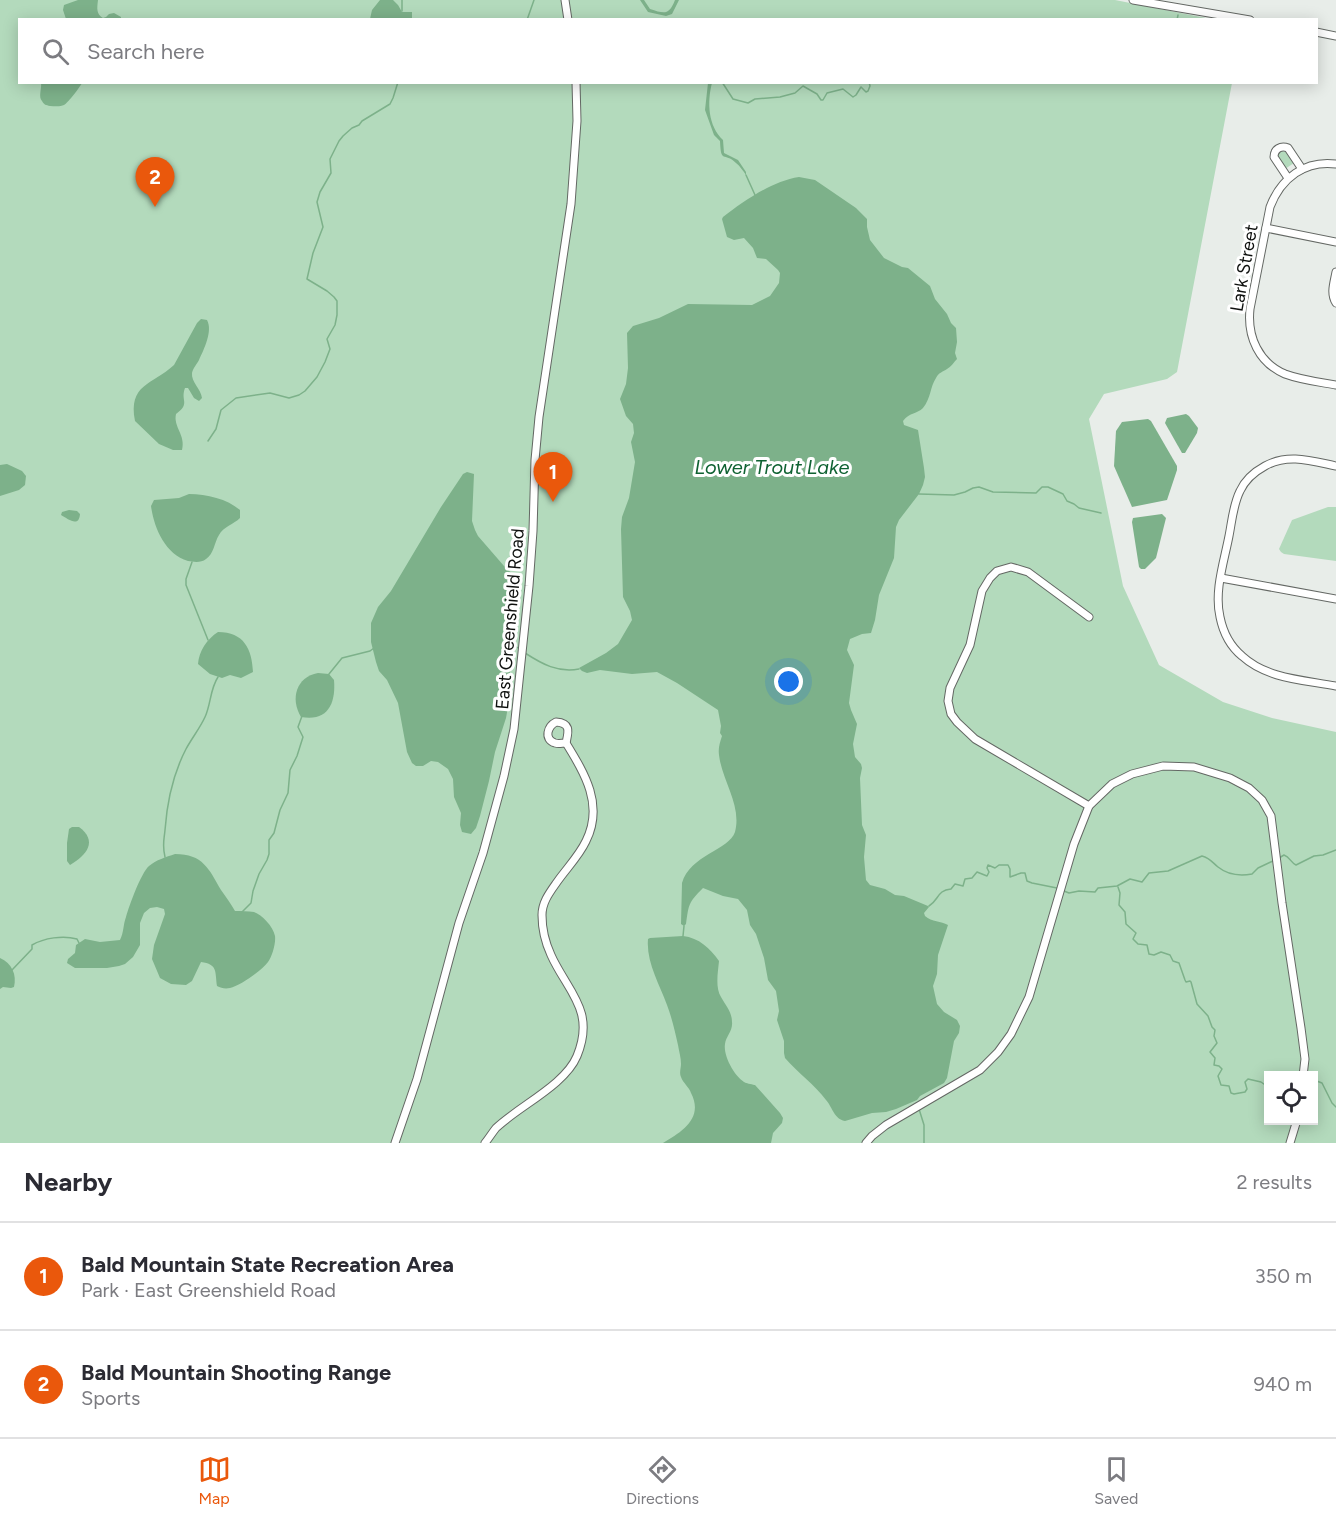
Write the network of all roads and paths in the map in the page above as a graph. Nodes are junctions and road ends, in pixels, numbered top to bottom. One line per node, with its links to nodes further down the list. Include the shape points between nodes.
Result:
1 (565, 0): 3 (street)
2 (1133, 0): 4 (street)
3 (568, 18)
4 (1238, 18)
5 (1318, 32): 6 (street)
6 (1336, 36)
7 (576, 84): 25 (street, East Greenshield Road, via 571,204 539,417 530,575 514,729 483,853)
8 (1336, 164): 9 (street, Lark Street)
9 (1302, 169): 10 (street, Lark Street); 10 (street, via 1288,148 1278,148 1274,157)
10 (1288, 178): 11 (street, Lark Street, via 1273,199)
11 (1266, 228): 12 (street); 15 (street, Lark Street, via 1249,316 1254,343 1261,356 1282,373)
12 (1336, 242)
13 (1336, 272): 14 (street, via 1332,291)
14 (1336, 303)
15 (1336, 385)
16 (1336, 466): 17 (street, via 1299,459 1277,460 1253,474 1236,502)
17 (1221, 578): 18 (street); 20 (street, via 1221,625 1243,657 1271,674)
18 (1336, 600)
19 (1089, 617): 22 (street, via 1028,572 1011,567 997,571 982,591 970,645 948,701 951,714 975,739)
20 (1336, 686)
21 (566, 743): 26 (street, via 585,775 593,816 586,841 547,897 542,912 551,956 580,1007 581,1042 566,1072 494,1130)
22 (1089, 806): 23 (street, via 1112,784 1163,766 1194,767 1230,778 1262,800 1271,816); 27 (street, via 1029,997 1011,1034 980,1070 886,1125)
23 (1304, 1071)
24 (1295, 1125): 28 (street)
25 (395, 1143)
26 (486, 1143)
27 (866, 1143)
28 (1290, 1143)

